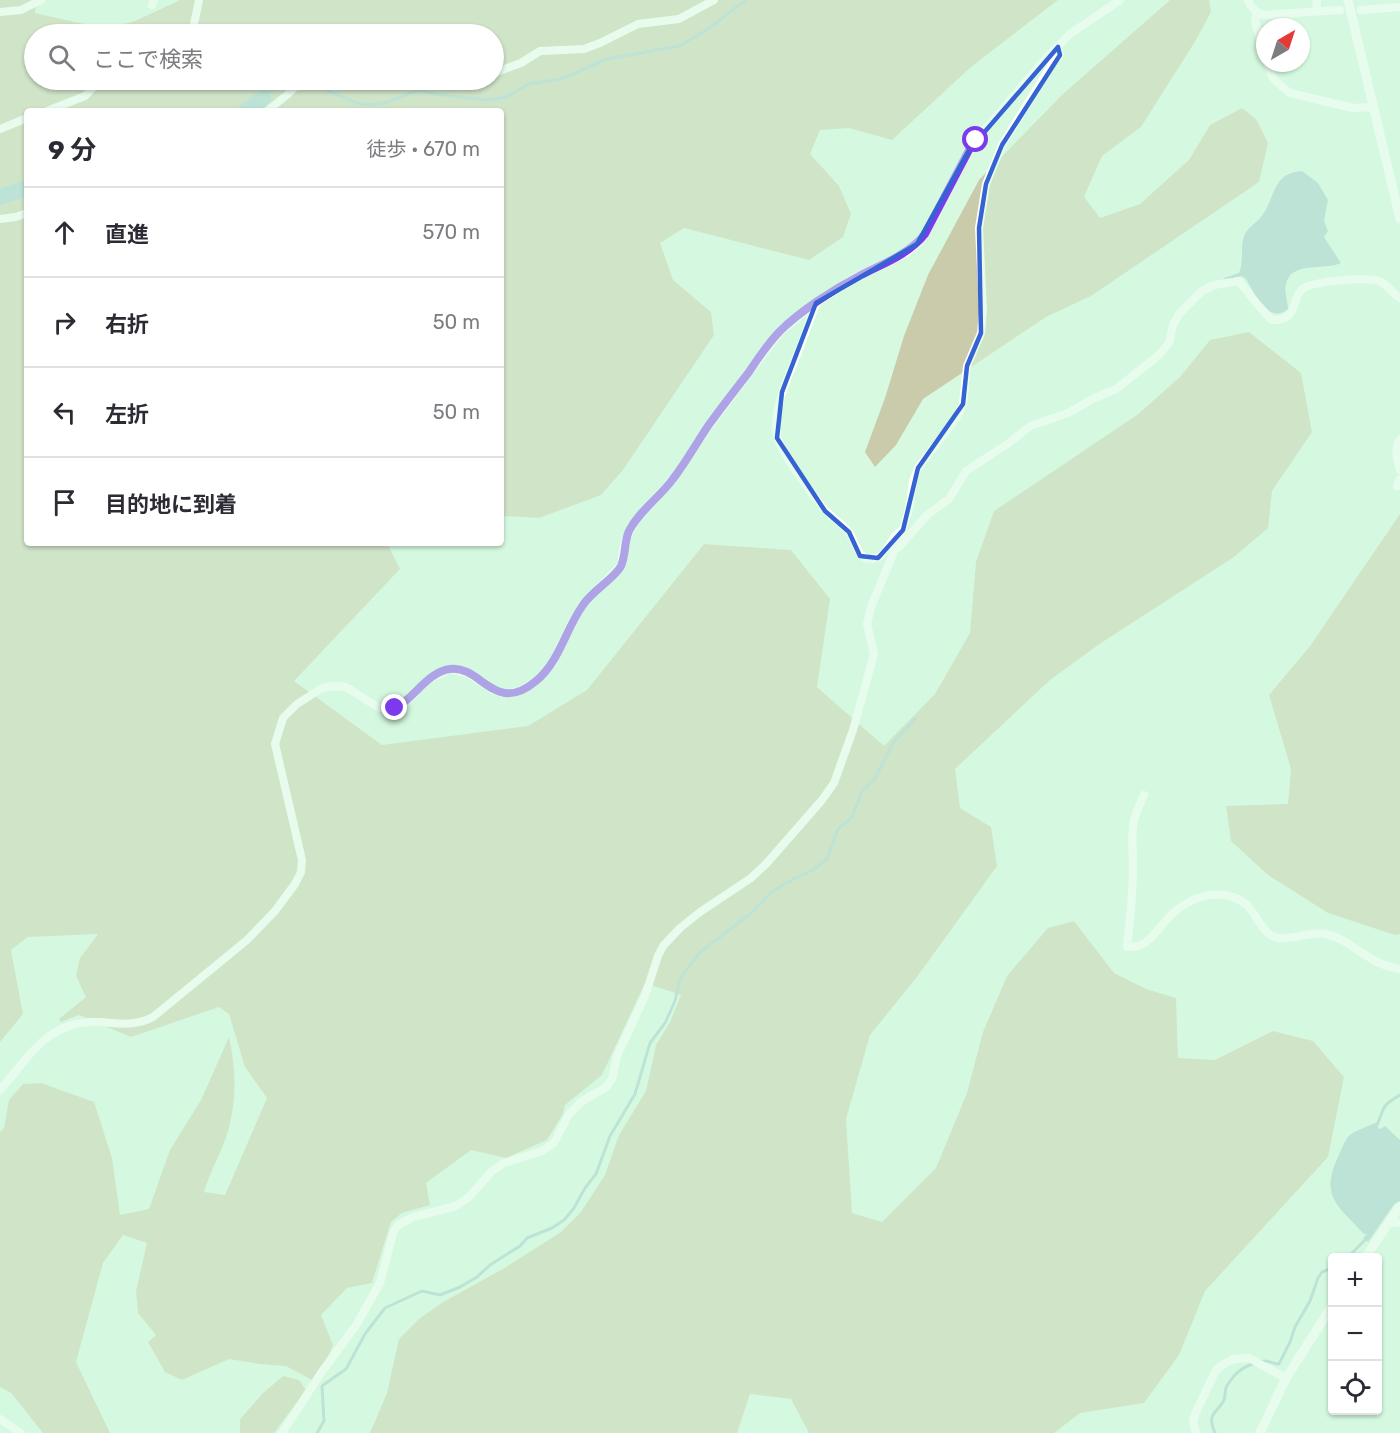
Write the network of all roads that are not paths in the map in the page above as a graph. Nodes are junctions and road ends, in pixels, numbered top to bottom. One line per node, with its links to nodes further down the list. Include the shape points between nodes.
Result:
1 (41, 0): 12 (street, via 21,10)
2 (199, 0): 14 (street)
3 (714, 0): 17 (street, via 679,19 638,24 584,49 540,51)
4 (1120, 0): 16 (street, via 1070,34)
5 (1248, 0): 13 (street)
6 (1317, 0): 11 (street)
7 (1348, 0): 21 (street)
8 (1400, 7): 10 (street)
9 (1340, 10): 11 (street)
10 (1360, 10)
11 (1316, 11): 13 (street)
12 (0, 12)
13 (1257, 13): 15 (street)
14 (194, 24)
15 (1256, 25)
16 (1058, 47): 30 (street, via 969,150 917,244); 33 (street, via 1060,55 1002,145 986,184 979,228 984,310 981,333 967,366 963,404 918,468)
17 (504, 69)
18 (1271, 72): 21 (street, via 1290,93 1353,108)
19 (91, 90): 22 (street)
20 (290, 90): 23 (street)
21 (1374, 107): 28 (street)
22 (55, 108)
23 (270, 108)
24 (24, 119): 25 (street)
25 (0, 129)
26 (24, 214): 27 (street)
27 (0, 219)
28 (1400, 219)
29 (1400, 298): 34 (street, via 1380,281 1371,279 1317,283 1302,289 1287,318 1272,320 1239,281 1202,291 1179,314 1169,343 1159,355 1116,389 1068,413 1030,426 966,471 949,499 927,515)
30 (816, 303): 33 (street, via 782,392 777,438 825,511 849,532 860,556 878,558 896,533); 37 (street, via 779,333 674,478 636,520 624,543 621,565 584,603 552,664 536,681 506,694 467,673 450,669 429,680 395,708 380,708 346,687 335,686 322,688 297,704 283,718 275,744 302,861 295,884 247,940 153,1017 135,1024 85,1022 58,1029)
31 (1400, 440): 32 (street, via 1396,452)
32 (1400, 470)
33 (903, 530): 34 (street)
34 (894, 552): 46 (street, via 867,624 873,654 853,730 828,792 751,878 700,912 663,946 617,1056 612,1079 569,1114 554,1143 504,1163 456,1206 412,1217 398,1225 380,1283 370,1301)
35 (1144, 795): 36 (street, via 1131,831 1133,868 1127,947 1146,942 1182,906 1216,893 1243,902 1274,937 1309,933 1336,937 1380,964)
36 (1400, 969)
37 (0, 1090)
38 (1399, 1207): 39 (street)
39 (1389, 1222): 40 (street); 41 (street)
40 (1400, 1223)
41 (1368, 1253)
42 (1331, 1307): 43 (street)
43 (1286, 1378): 47 (street, via 1249,1358 1234,1359 1216,1370 1193,1421); 48 (street)
44 (0, 1419): 45 (street)
45 (21, 1433)
46 (282, 1433)
47 (1196, 1433)
48 (1260, 1433)

